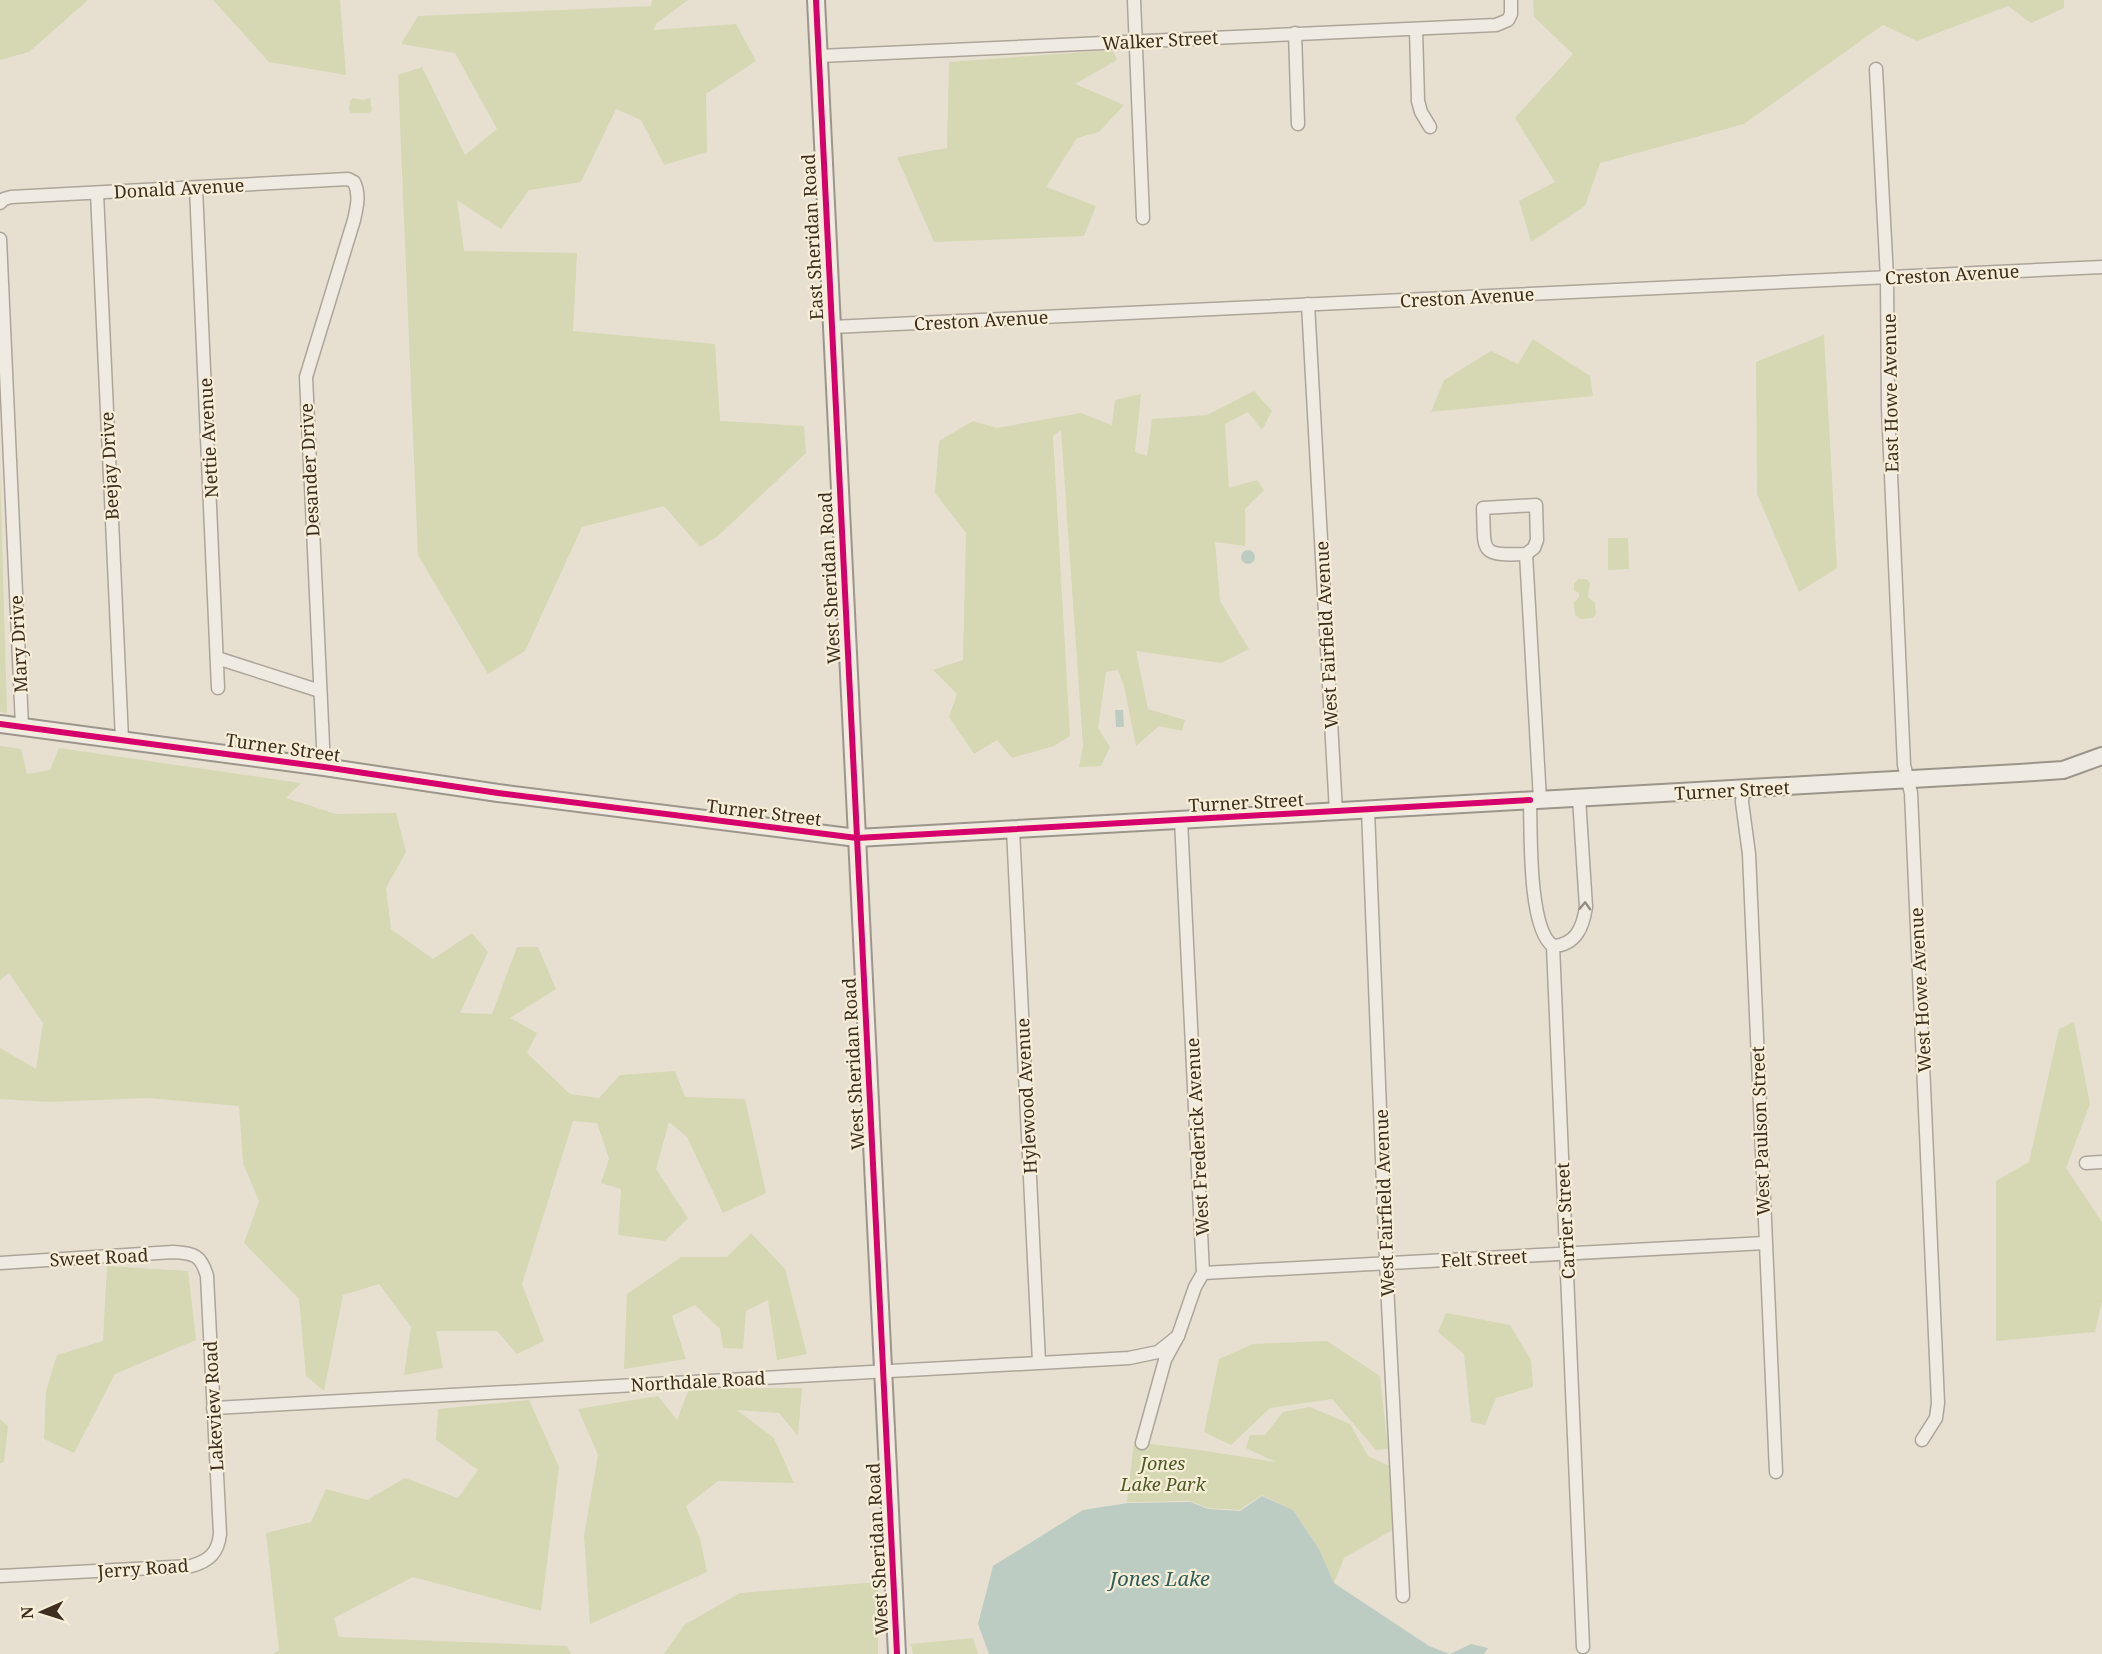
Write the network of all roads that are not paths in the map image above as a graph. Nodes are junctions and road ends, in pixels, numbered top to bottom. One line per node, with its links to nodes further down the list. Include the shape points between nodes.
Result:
1 (816, 0): 7 (street, East Sheridan Road)
2 (1134, 0): 6 (street)
3 (1511, 0): 4 (street, Walker Street, via 1511,14 1502,24)
4 (1416, 29): 5 (street, Walker Street); 10 (street, via 1418,101)
5 (1295, 33): 6 (street, Walker Street); 9 (street)
6 (1136, 41): 7 (street, Walker Street); 15 (street)
7 (819, 56): 20 (street, East Sheridan Road)
8 (1876, 69): 18 (street, East Howe Avenue)
9 (1298, 124)
10 (1430, 127)
11 (354, 182): 12 (street, Donald Avenue, via 348,179); 26 (street, Desander Drive, via 354,220 306,377)
12 (196, 188): 13 (street, Donald Avenue); 24 (street, Nettie Avenue)
13 (97, 193): 14 (street, Donald Avenue, via 11,197); 29 (street, Beejay Drive)
14 (2, 201)
15 (1143, 218)
16 (0, 239): 28 (street, Mary Drive)
17 (2102, 267): 18 (street, Creston Avenue)
18 (1887, 278): 19 (street, Creston Avenue); 22 (street, East Howe Avenue, via 1888,408)
19 (1308, 304): 20 (street, Creston Avenue); 37 (street, West Fairfield Avenue)
20 (832, 327): 21 (street, East Sheridan Road)
21 (838, 472): 40 (street, West Sheridan Road)
22 (1895, 537): 32 (street, West Howe Avenue, via 1904,765)
23 (1526, 554): 23 (street, via 1538,540 1536,505 1483,508 1487,549 1499,555); 35 (street, Carrier Street)
24 (217, 658): 25 (street, Nettie Avenue); 26 (street)
25 (218, 688)
26 (321, 691): 31 (street, Desander Drive)
27 (0, 724): 28 (street, Turner Street)
28 (22, 726): 29 (street, Turner Street)
29 (122, 739): 31 (street, Turner Street)
30 (2102, 756): 32 (street, Turner Street, via 2063,770)
31 (324, 767): 40 (street, Turner Street, via 456,788)
32 (1908, 780): 33 (street, Turner Street); 54 (street, West Howe Avenue, via 1938,1403 1936,1418)
33 (1743, 789): 34 (street, Turner Street); 44 (street, West Paulson Street)
34 (1579, 798): 35 (street, Turner Street); 41 (street, one-way to 34, via 1572,941 1584,921)
35 (1535, 800): 36 (street, Turner Street); 41 (street, Carrier Street, via 1535,908 1540,928)
36 (1368, 810): 37 (street, Turner Street); 48 (street, West Fairfield Avenue)
37 (1336, 812): 38 (street, Turner Street)
38 (1182, 820): 39 (street, Turner Street); 49 (street, West Frederick Avenue)
39 (1013, 829): 40 (street, Turner Street); 51 (street, Hylewood Avenue)
40 (857, 838): 52 (street, West Sheridan Road)
41 (1553, 946): 45 (street, Carrier Street)
42 (2102, 1162): 43 (street)
43 (2086, 1163)
44 (1765, 1243): 45 (street, Felt Street); 56 (street, West Paulson Street)
45 (1567, 1254): 48 (street, Felt Street); 60 (street, Carrier Street)
46 (197, 1256): 47 (street, Sweet Road, via 173,1252); 53 (street, Lakeview Road, via 207,1276)
47 (0, 1263)
48 (1387, 1264): 49 (street, Felt Street); 59 (street, West Fairfield Avenue)
49 (1203, 1273): 50 (street, West Frederick Avenue)
50 (1178, 1336): 51 (street, Northdale Road, via 1158,1352 1144,1356); 55 (street, West Frederick Avenue, via 1166,1360)
51 (1039, 1362): 52 (street, Northdale Road)
52 (883, 1371): 53 (street, Northdale Road); 61 (street, West Sheridan Road)
53 (213, 1408): 57 (street, Lakeview Road, via 220,1534)
54 (1922, 1440)
55 (1142, 1443)
56 (1776, 1472)
57 (212, 1556): 58 (street, Jerry Road, via 191,1566)
58 (0, 1576)
59 (1403, 1596)
60 (1583, 1647)
61 (897, 1654)

